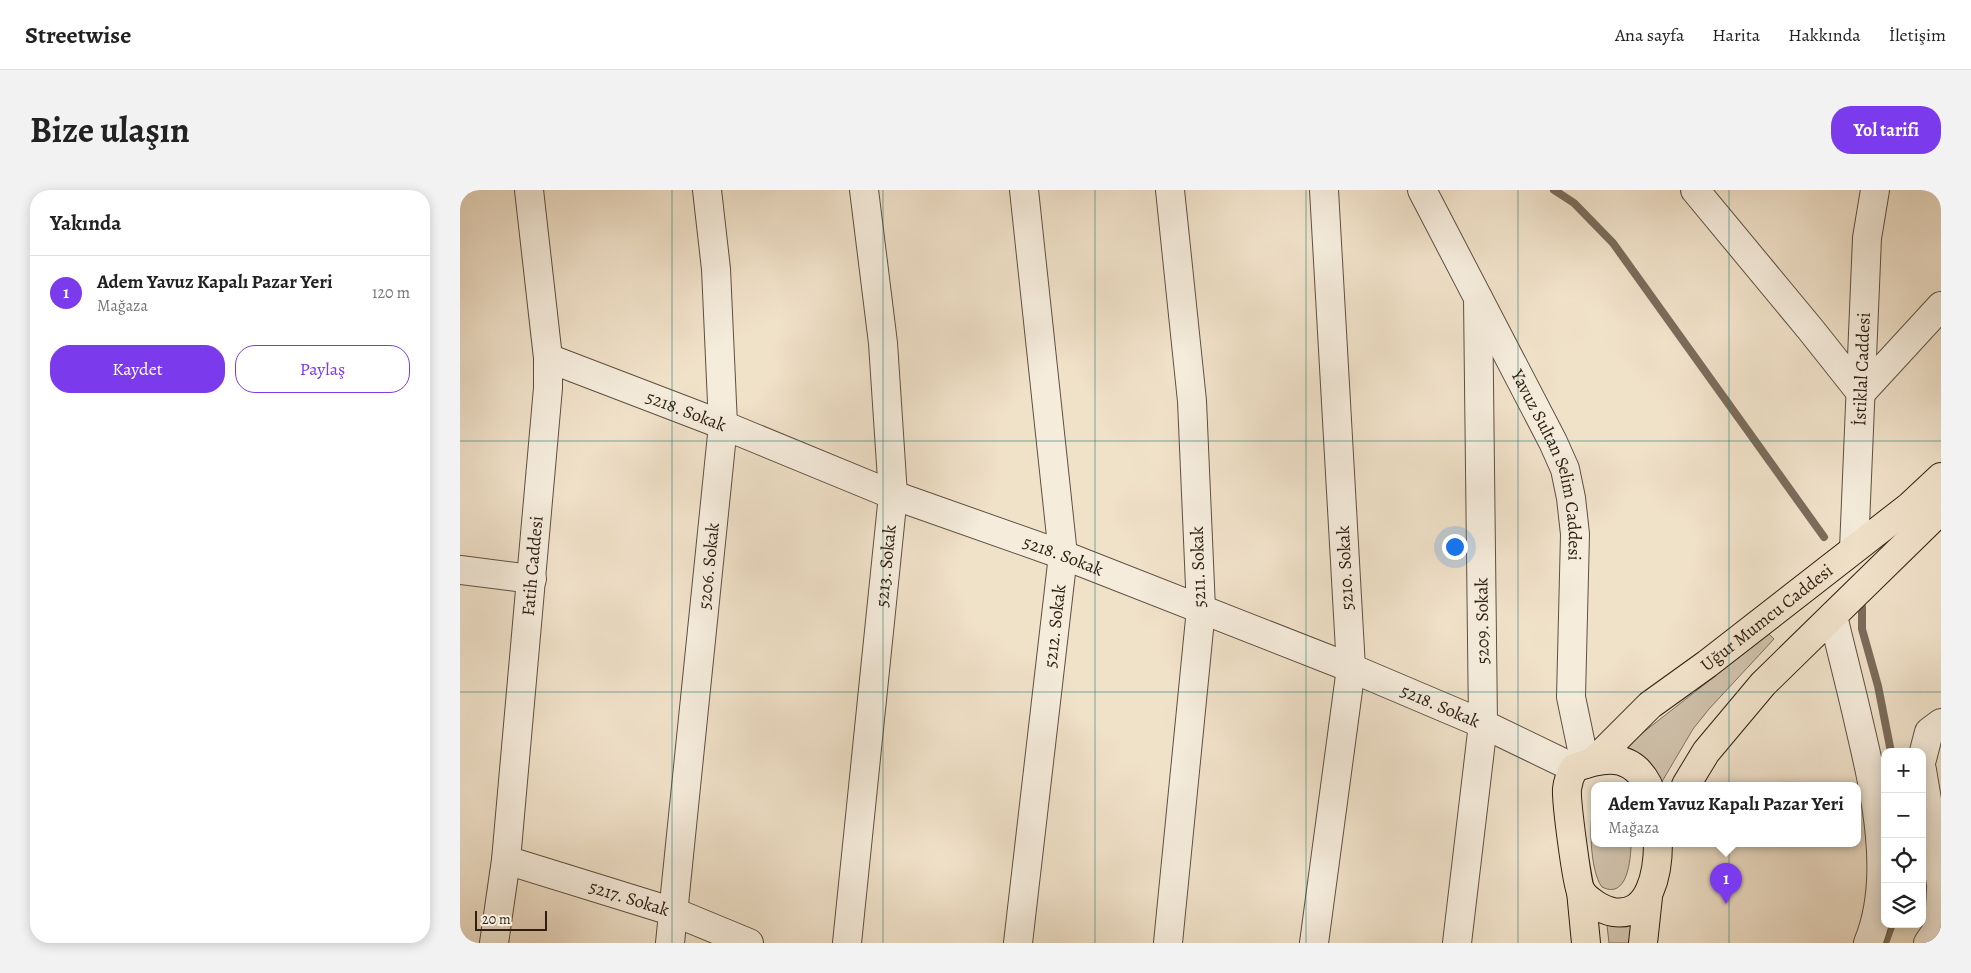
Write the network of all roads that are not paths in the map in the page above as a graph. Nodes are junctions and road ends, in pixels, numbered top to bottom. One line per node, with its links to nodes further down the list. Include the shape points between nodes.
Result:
1 (529, 190): 12 (street, Fatih Caddesi)
2 (707, 190): 14 (street, 5206. Sokak, via 716,270)
3 (864, 190): 16 (street, 5213. Sokak, via 883,343)
4 (1024, 190): 19 (street, 5212. Sokak)
5 (1170, 190): 22 (street, 5211. Sokak, via 1192,401)
6 (1324, 190): 24 (street, 5210. Sokak)
7 (1422, 190): 10 (street, Yavuz Sultan Selim Caddesi)
8 (1695, 190): 13 (street)
9 (1875, 190): 13 (street, İstiklal Caddesi, via 1867,238)
10 (1478, 298): 26 (street, 5209. Sokak); 28 (street, Yavuz Sultan Selim Caddesi, via 1565,469 1575,534 1572,696)
11 (1941, 306): 13 (street)
12 (548, 358): 14 (street, 5218. Sokak); 21 (street, Fatih Caddesi)
13 (1861, 393): 18 (street, İstiklal Caddesi)
14 (723, 425): 16 (street, 5218. Sokak); 38 (street, 5206. Sokak)
15 (1941, 477): 18 (main road, Uğur Mumcu Caddesi, via 1910,506)
16 (893, 495): 19 (street, 5218. Sokak); 43 (street, 5213. Sokak)
17 (1941, 510): 23 (main road, Uğur Mumcu Caddesi)
18 (1854, 549): 28 (main road, Uğur Mumcu Caddesi, via 1650,705)
19 (1063, 555): 22 (street, 5218. Sokak); 44 (street, 5212. Sokak)
20 (460, 570): 21 (street)
21 (532, 579): 33 (street, Fatih Caddesi)
22 (1201, 609): 24 (street, 5218. Sokak); 45 (street, 5211. Sokak)
23 (1833, 616): 30 (main road, Uğur Mumcu Caddesi, via 1729,722); 50 (street, via 1870,769 1882,848 1880,898)
24 (1351, 668): 26 (street, 5218. Sokak); 46 (street, 5210. Sokak)
25 (1941, 722): 27 (street, via 1928,732)
26 (1483, 724): 28 (street, 5218. Sokak); 47 (street, 5209. Sokak)
27 (1924, 748)
28 (1584, 764): 29 (main road, via 1611,759 1625,762 1637,769); 36 (main road, Yavuz Sultan Selim Caddesi, via 1569,777 1567,807)
29 (1646, 782)
30 (1688, 782)
31 (1926, 793): 34 (street)
32 (1659, 847): 37 (main road)
33 (506, 860): 38 (street, 5217. Sokak); 40 (street, Fatih Caddesi)
34 (1941, 884)
35 (1941, 889): 39 (street)
36 (1581, 891): 37 (main road, via 1595,904 1620,913 1641,906); 48 (main road, Yavuz Sultan Selim Caddesi)
37 (1648, 896): 49 (main road)
38 (674, 912): 41 (street, 5206. Sokak); 42 (street, 5217. Sokak)
39 (1936, 932)
40 (494, 943)
41 (670, 943)
42 (749, 943)
43 (847, 943)
44 (1018, 943)
45 (1168, 943)
46 (1314, 943)
47 (1457, 943)
48 (1586, 943)
49 (1643, 943)
50 (1868, 943)

